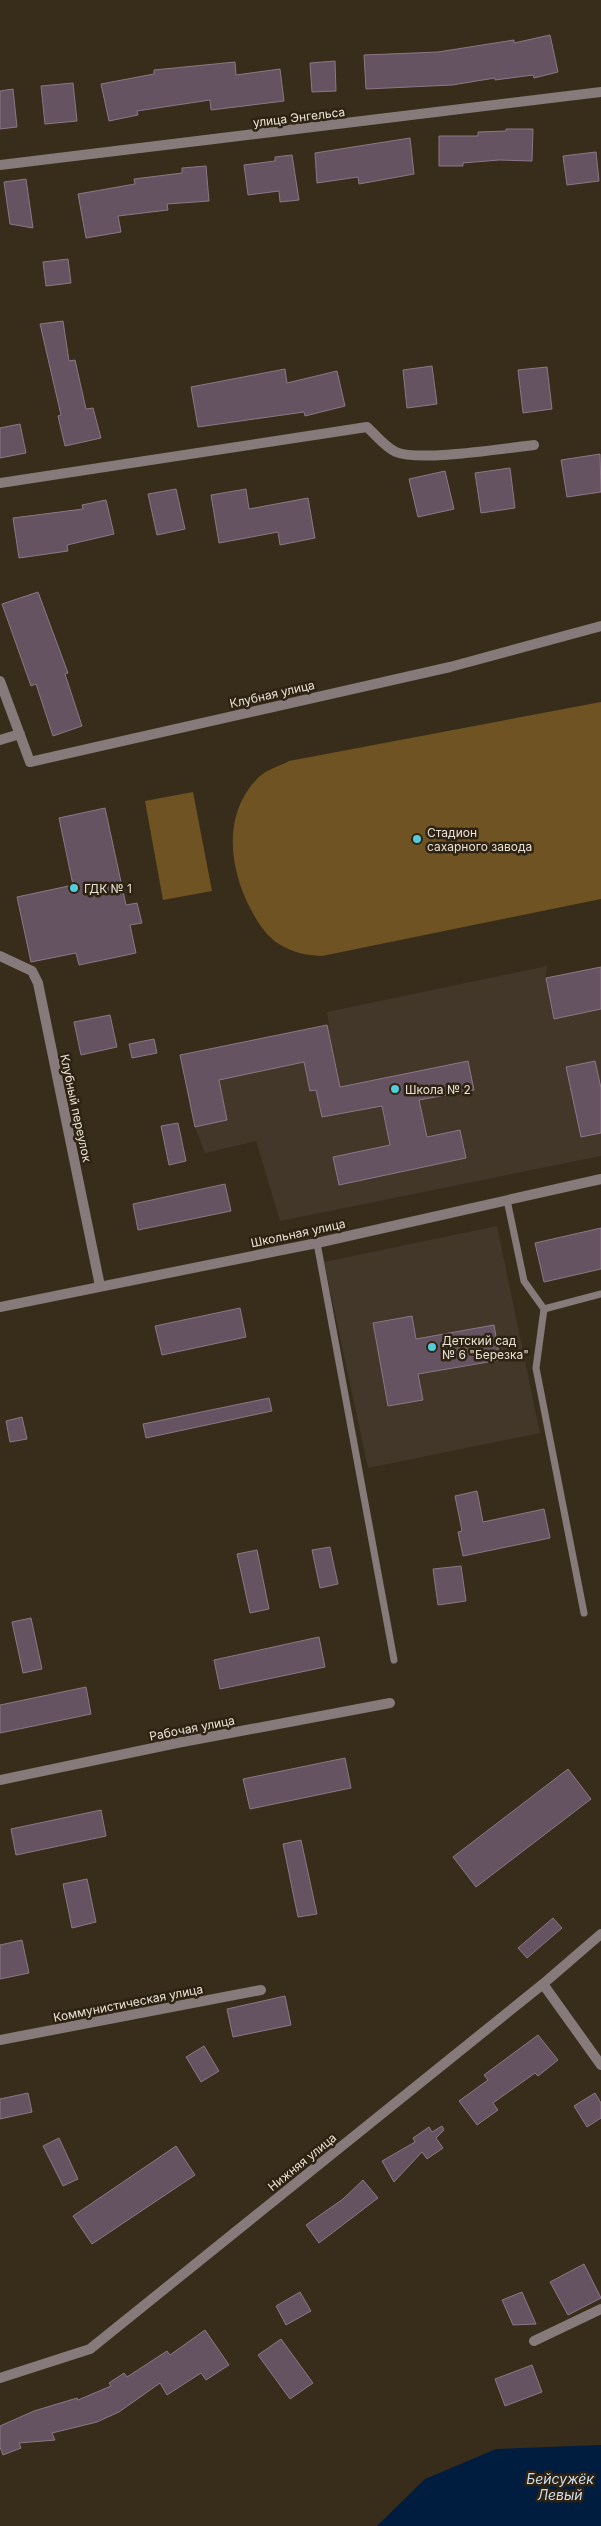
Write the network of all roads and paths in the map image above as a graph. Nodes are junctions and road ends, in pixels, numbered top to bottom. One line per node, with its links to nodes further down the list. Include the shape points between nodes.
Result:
1 (601, 92): 2 (street, улица Энгельса)
2 (0, 166)
3 (534, 445): 4 (street, via 415,455 396,452 367,427)
4 (0, 484)
5 (601, 626): 7 (street, Клубная улица, via 450,667 30,762)
6 (0, 681): 7 (street, Клубная улица)
7 (20, 734): 8 (street)
8 (0, 740)
9 (0, 956): 13 (street, Клубный переулок, via 32,972 38,983)
10 (601, 1179): 11 (street, Школьная улица)
11 (507, 1200): 12 (street, Школьная улица); 16 (lane, via 524,1281)
12 (317, 1243): 13 (street, Школьная улица); 18 (lane)
13 (100, 1286): 15 (street, Школьная улица)
14 (601, 1294): 16 (lane)
15 (0, 1307)
16 (544, 1309): 17 (lane, via 536,1368)
17 (584, 1613)
18 (394, 1660)
19 (390, 1703): 20 (street, Рабочая улица)
20 (0, 1780)
21 (601, 1934): 22 (street, Нижняя улица)
22 (543, 1984): 25 (street); 28 (street, Нижняя улица, via 90,2349)
23 (261, 1990): 24 (street, Коммунистическая улица)
24 (0, 2040)
25 (601, 2065)
26 (601, 2309): 27 (street)
27 (534, 2341)
28 (0, 2378)

